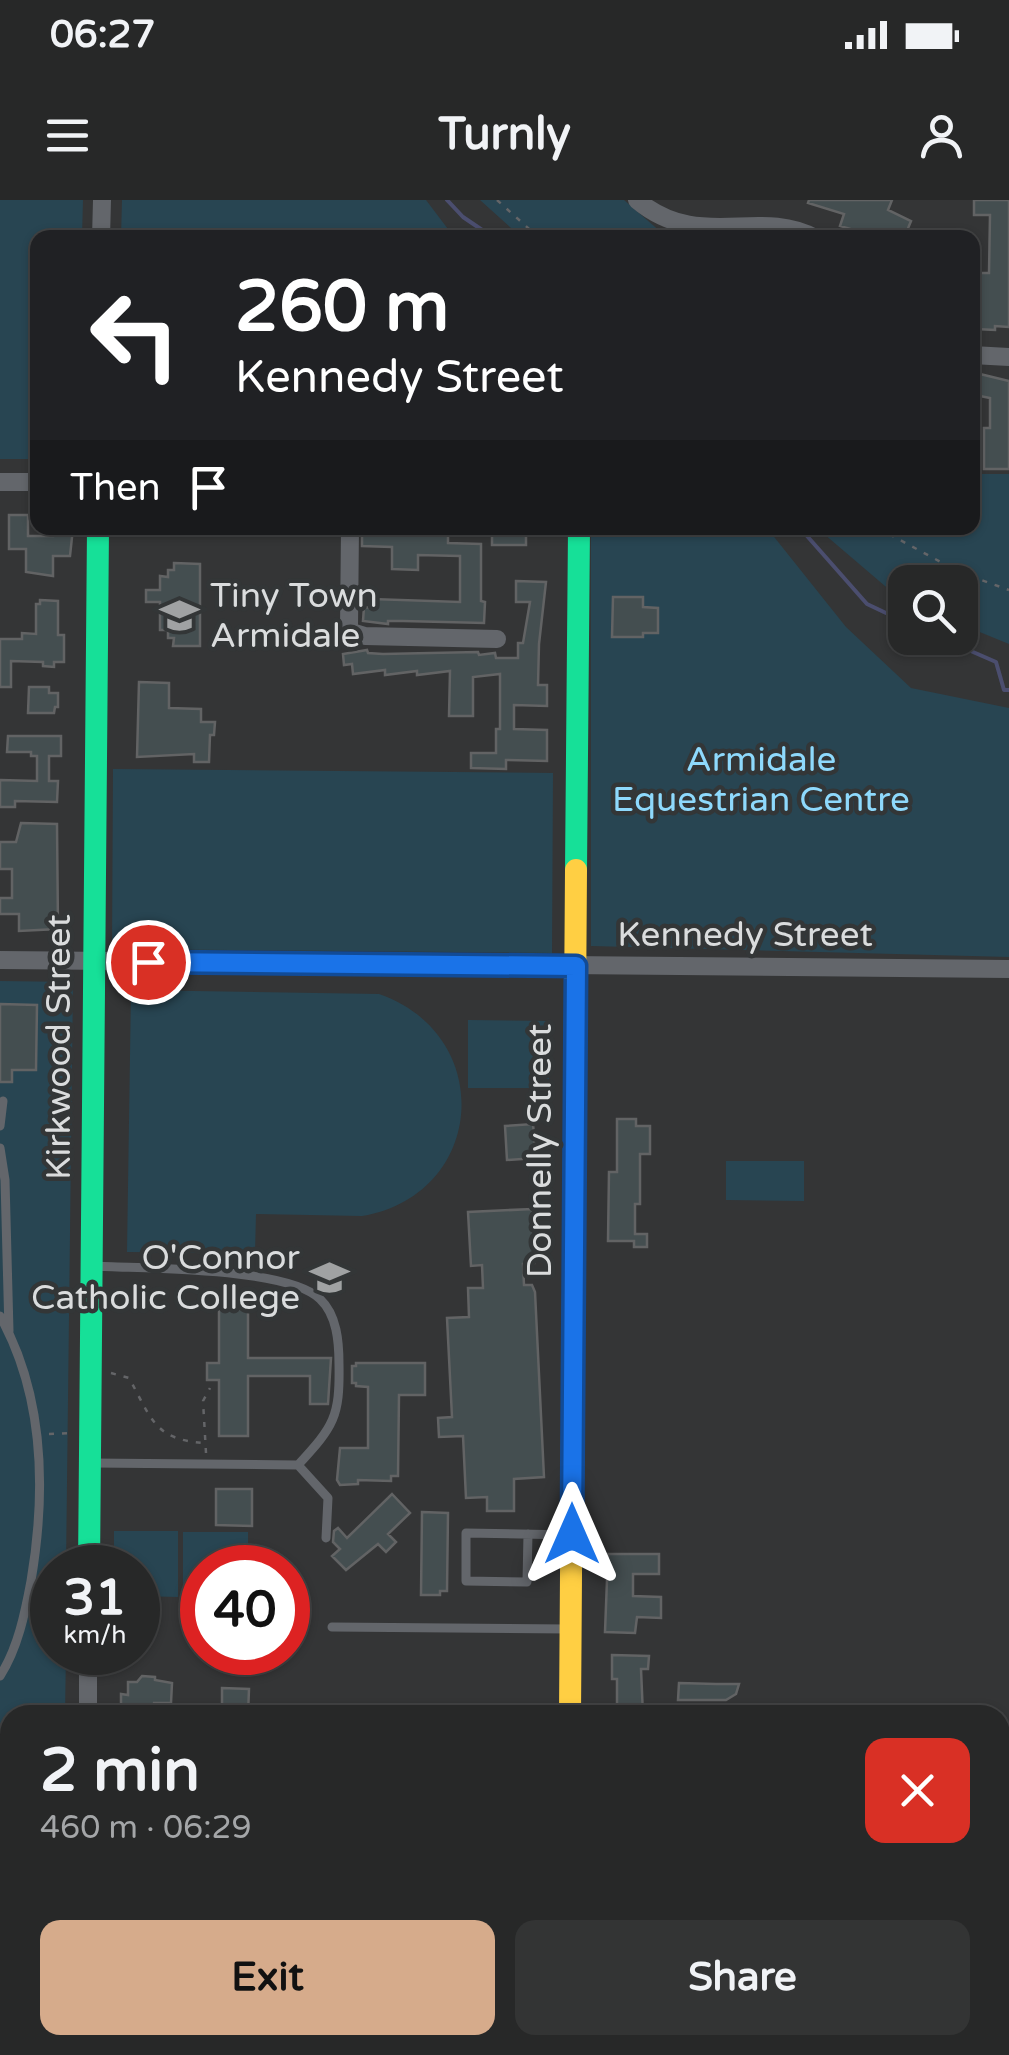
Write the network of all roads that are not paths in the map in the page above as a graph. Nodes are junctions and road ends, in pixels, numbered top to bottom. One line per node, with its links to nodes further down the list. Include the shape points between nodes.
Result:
1 (102, 200): 3 (street)
2 (637, 200): 4 (street, via 679,225)
3 (101, 230)
4 (791, 230)
5 (980, 355): 6 (street)
6 (1009, 357)
7 (0, 482): 8 (street)
8 (30, 482)
9 (98, 535): 14 (street, Kirkwood Street)
10 (350, 535): 12 (street, via 352,632)
11 (579, 535): 15 (street, Donnelly Street)
12 (497, 638)
13 (0, 960): 14 (street, Kennedy Street)
14 (95, 960): 15 (street, Kennedy Street); 20 (street, Kirkwood Street)
15 (576, 966): 16 (street, Kennedy Street); 26 (street, Donnelly Street)
16 (1009, 969)
17 (3, 1101): 18 (lane)
18 (0, 1126)
19 (0, 1148): 22 (lane)
20 (92, 1266): 23 (street, Kirkwood Street); 24 (lane, via 252,1276 294,1284 322,1300 338,1334 340,1405)
21 (0, 1316): 22 (lane)
22 (10, 1333): 32 (lane, via 38,1434 41,1475 35,1556 17,1640)
23 (90, 1463): 24 (lane); 28 (street, Kirkwood Street)
24 (298, 1465): 27 (lane, via 328,1498)
25 (528, 1534): 25 (lane, via 527,1582 466,1582 466,1534); 26 (lane)
26 (572, 1534): 30 (street, Donnelly Street)
27 (326, 1538)
28 (89, 1545)
29 (332, 1627): 30 (lane)
30 (571, 1630): 34 (street, Donnelly Street)
31 (88, 1675): 33 (street)
32 (0, 1676)
33 (88, 1705)
34 (570, 1705)

